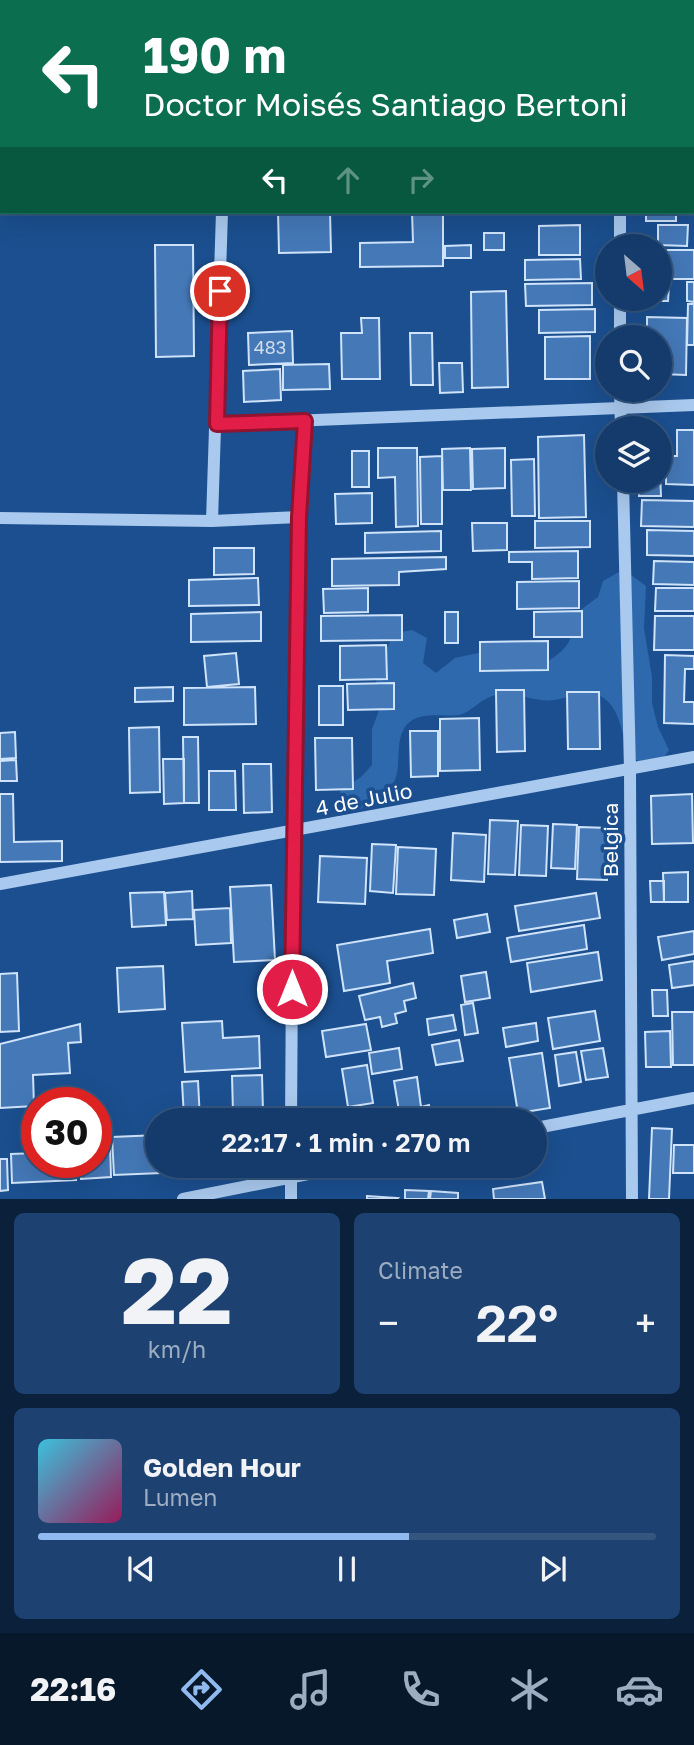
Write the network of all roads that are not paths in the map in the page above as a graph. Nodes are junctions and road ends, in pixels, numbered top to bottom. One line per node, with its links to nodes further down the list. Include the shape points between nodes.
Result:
1 (222, 214): 9 (street)
2 (620, 214): 3 (street)
3 (620, 234)
4 (621, 402): 6 (street)
5 (694, 405): 6 (street)
6 (621, 408): 7 (street); 8 (street)
7 (621, 416)
8 (305, 421): 9 (street); 11 (street)
9 (217, 424): 13 (street)
10 (622, 493): 15 (street, Belgica)
11 (299, 517): 13 (street); 16 (street)
12 (0, 518): 13 (street)
13 (212, 521)
14 (694, 757): 15 (street, 4 de Julio)
15 (630, 770): 16 (street, 4 de Julio); 20 (street, Belgica)
16 (293, 833): 17 (street, 4 de Julio); 19 (street)
17 (0, 884)
18 (694, 1098): 20 (street)
19 (291, 1108)
20 (632, 1109): 21 (street); 26 (street, Belgica)
21 (547, 1126)
22 (264, 1178): 24 (street)
23 (291, 1178): 25 (street)
24 (183, 1199)
25 (291, 1199)
26 (632, 1199)

